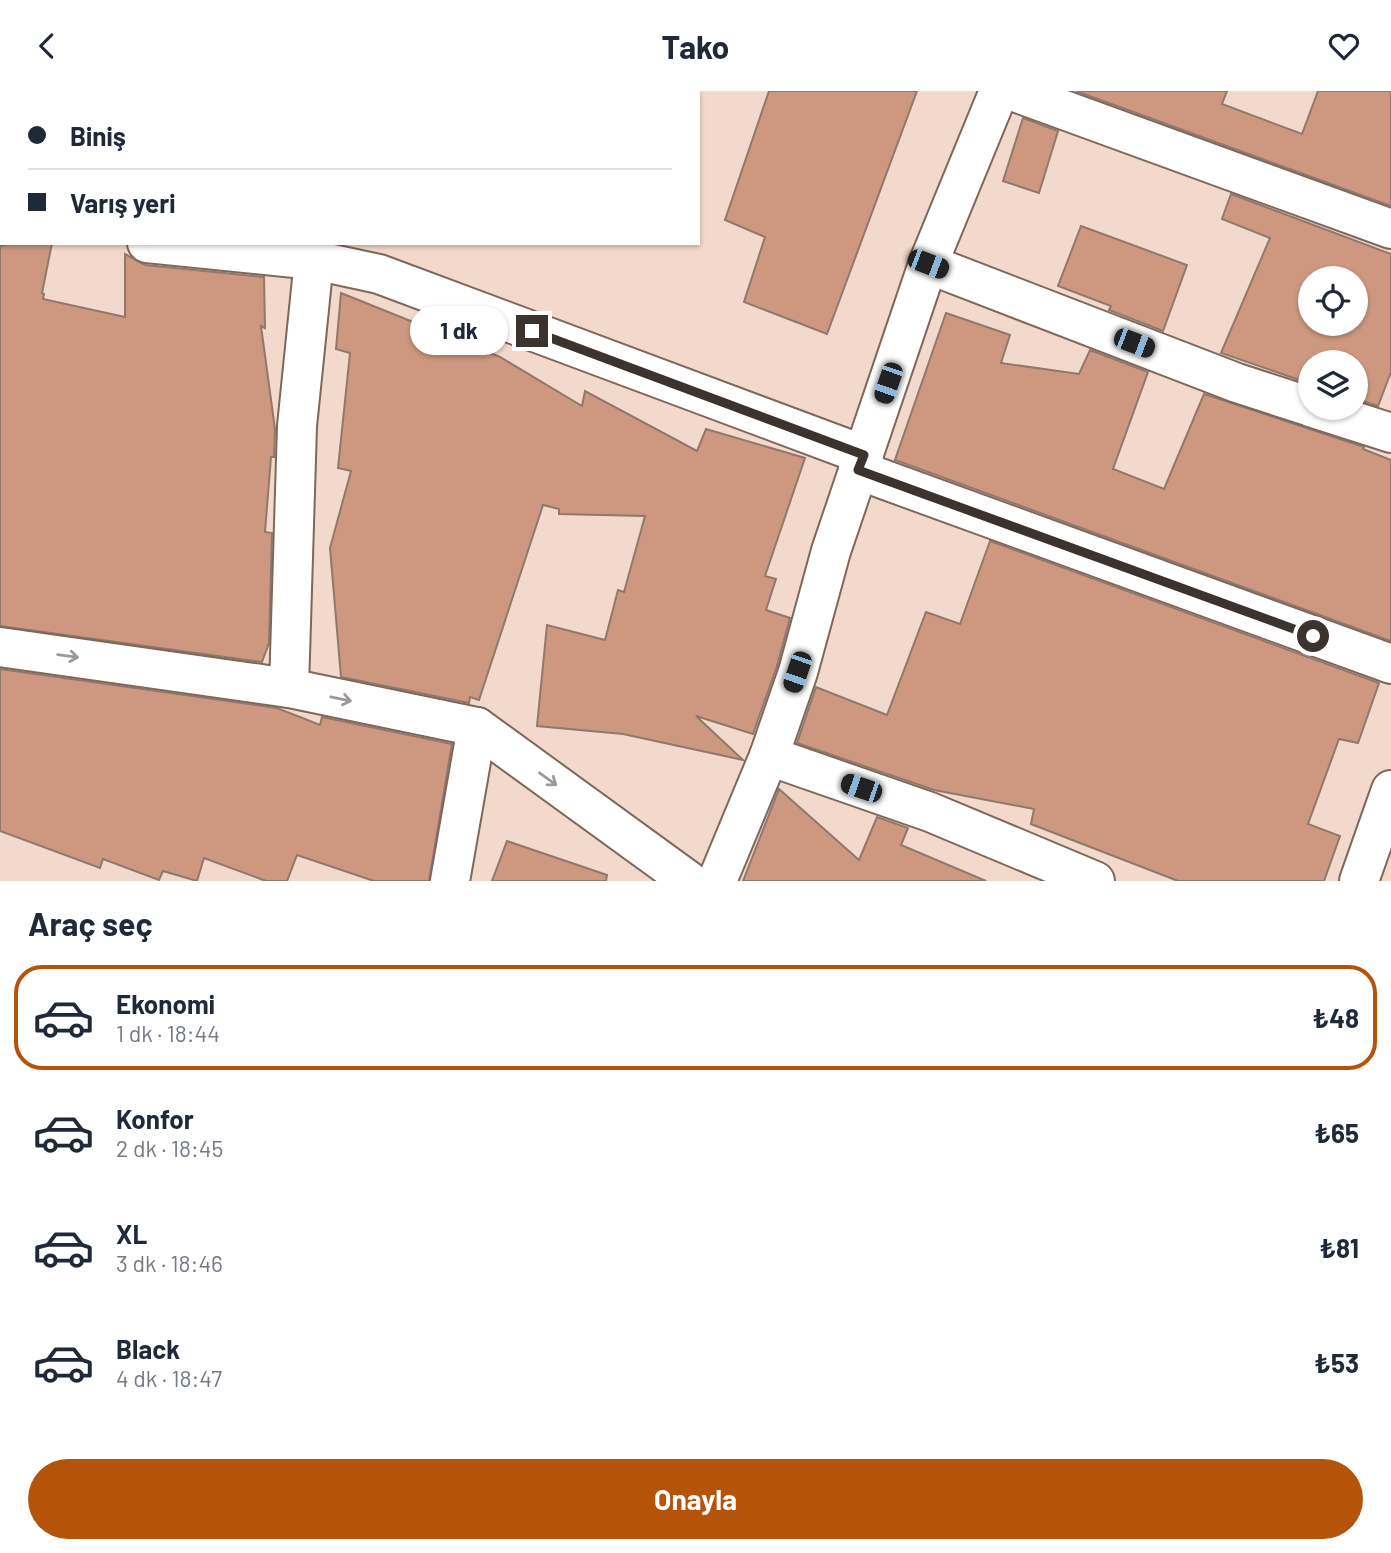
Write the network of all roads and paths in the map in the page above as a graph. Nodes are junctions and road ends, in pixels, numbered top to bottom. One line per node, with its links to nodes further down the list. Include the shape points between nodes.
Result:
1 (999, 91): 6 (street)
2 (1012, 91): 3 (street)
3 (1391, 229)
4 (167, 245): 5 (street)
5 (314, 260): 10 (street, via 379,274); 13 (street, via 297,426)
6 (928, 264): 7 (street); 10 (street)
7 (1298, 403)
8 (1352, 420): 9 (street)
9 (1391, 433)
10 (861, 463): 12 (street); 15 (street)
11 (0, 647): 13 (street, one-way to 13)
12 (1391, 664)
13 (289, 688): 14 (street, one-way to 14)
14 (477, 727): 17 (street); 18 (street, one-way to 18)
15 (769, 756): 19 (street); 20 (street, via 930,812)
16 (1391, 790): 21 (street)
17 (450, 881)
18 (689, 881)
19 (716, 881)
20 (1095, 881)
21 (1359, 881)

